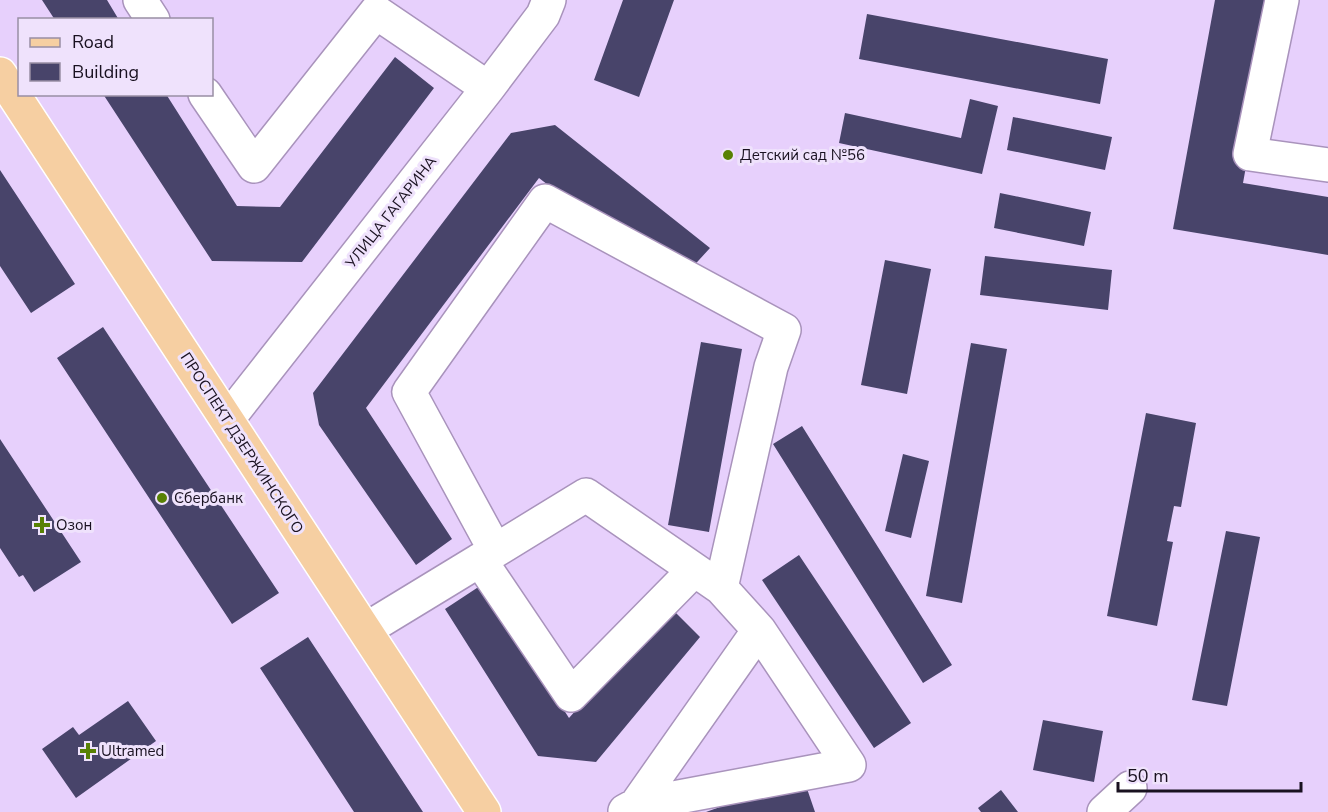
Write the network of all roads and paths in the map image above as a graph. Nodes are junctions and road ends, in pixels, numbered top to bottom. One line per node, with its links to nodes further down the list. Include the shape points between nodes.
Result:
1 (140, 0): 4 (street)
2 (549, 0): 6 (street, УЛИЦА ГАГАРИНА, via 543,15)
3 (1282, 0): 8 (street, via 1250,154)
4 (152, 18)
5 (0, 74): 9 (main road, ПРОСПЕКТ ДЗЕРЖИНСКОГО)
6 (488, 88): 7 (street, via 376,12 254,166); 9 (street, УЛИЦА ГАГАРИНА)
7 (206, 96)
8 (1328, 165)
9 (227, 420): 13 (main road, ПРОСПЕКТ ДЗЕРЖИНСКОГО)
10 (487, 555): 11 (street, via 586,495); 11 (street, via 571,695); 12 (street, via 408,392 545,201 784,330 771,367); 13 (street)
11 (694, 570): 12 (street)
12 (721, 588): 14 (street)
13 (365, 630): 17 (main road, ПРОСПЕКТ ДЗЕРЖИНСКОГО)
14 (759, 630): 16 (street); 16 (street, via 849,765)
15 (1130, 788): 18 (street)
16 (630, 809)
17 (484, 812)
18 (1104, 812)

